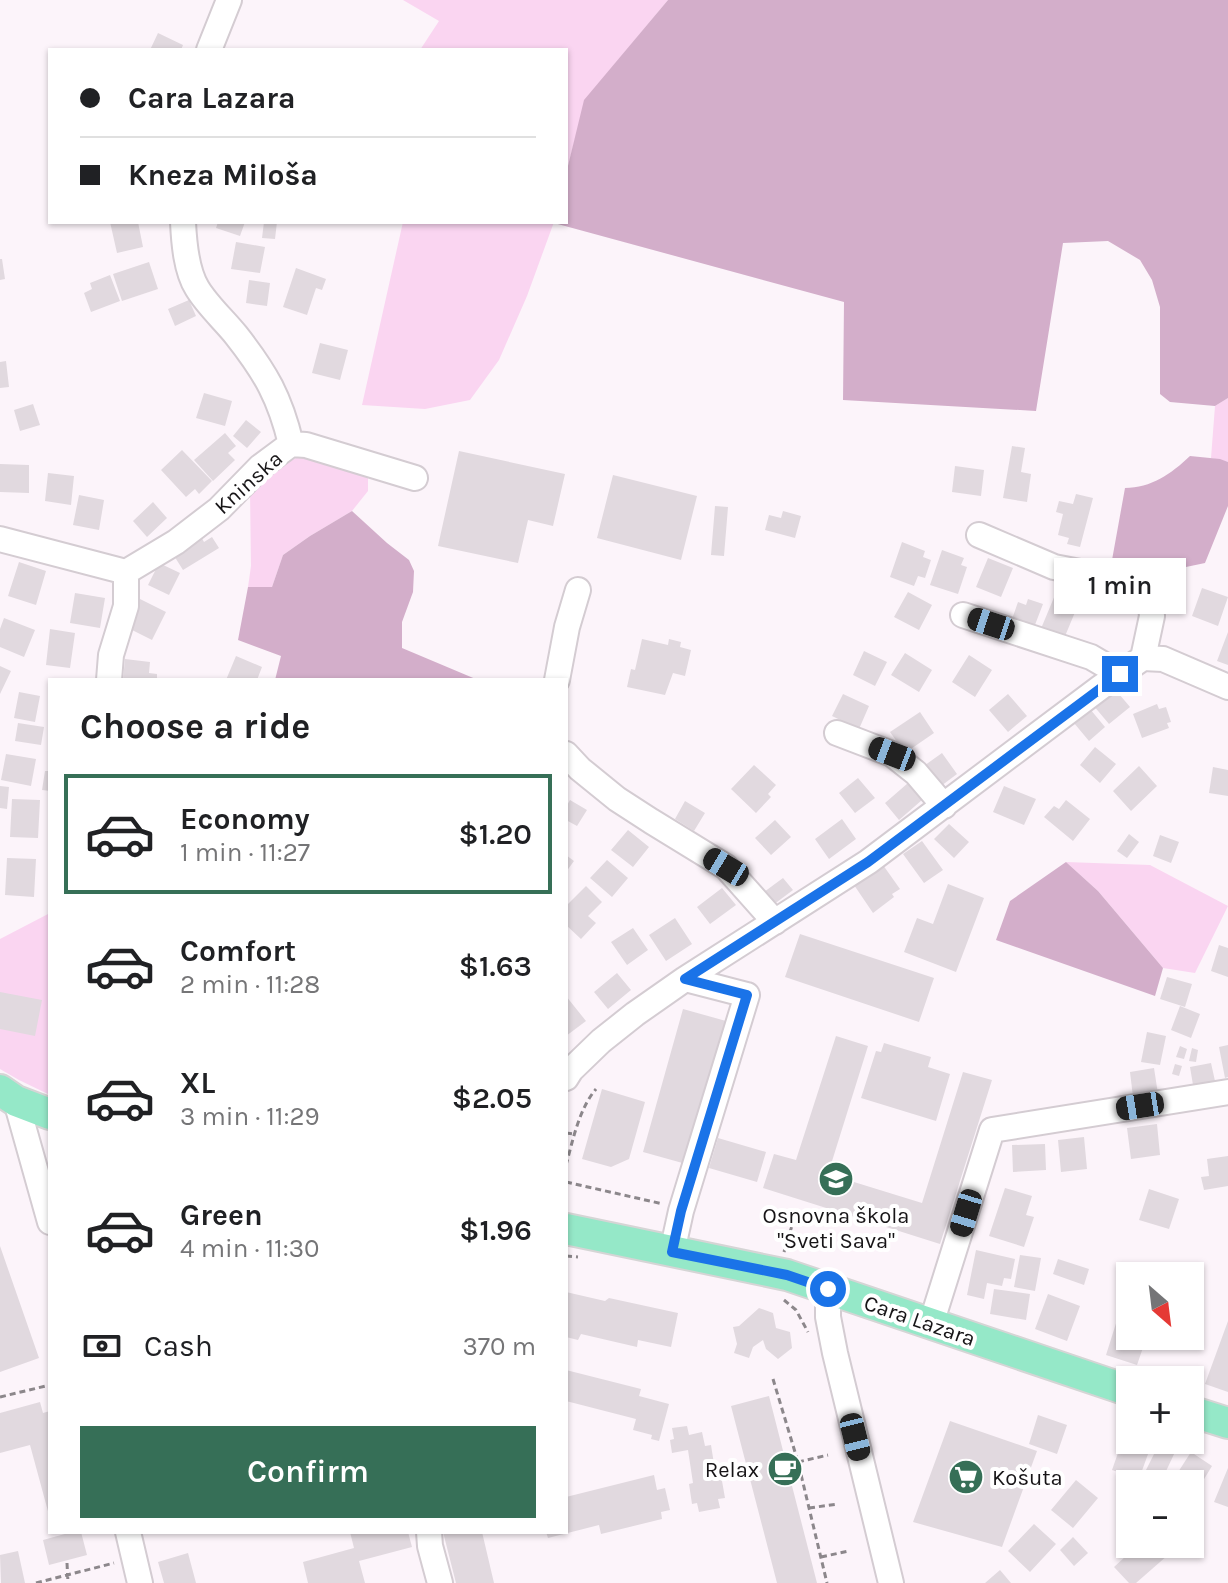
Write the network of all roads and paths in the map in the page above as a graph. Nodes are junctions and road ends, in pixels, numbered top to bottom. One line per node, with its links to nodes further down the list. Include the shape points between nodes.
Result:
1 (229, 0): 2 (street)
2 (210, 48)
3 (183, 224): 4 (street, Kninska, via 196,287 258,363 283,412)
4 (291, 444): 5 (street); 8 (street, Kninska, via 219,509)
5 (415, 478)
6 (979, 535): 11 (street, via 1054,567 1137,583 1150,597 1152,616)
7 (0, 539): 8 (street)
8 (126, 572): 13 (street, via 126,606)
9 (578, 590): 14 (street)
10 (963, 615): 12 (street, via 1091,657)
11 (1143, 658): 12 (street); 15 (street, via 1163,659)
12 (1120, 674): 18 (street)
13 (109, 678)
14 (557, 678)
15 (1228, 687)
16 (837, 733): 18 (street, via 892,754)
17 (568, 756): 19 (street, via 617,799 726,867)
18 (944, 806): 19 (street)
19 (775, 922): 20 (street)
20 (685, 979): 21 (street, via 601,1041); 30 (street, via 747,995)
21 (568, 1075)
22 (596, 1089): 27 (path)
23 (1228, 1092): 38 (street, via 992,1130)
24 (5, 1095): 25 (main road); 31 (street)
25 (48, 1113)
26 (568, 1133): 27 (path)
27 (575, 1134): 28 (path)
28 (568, 1158)
29 (568, 1182): 30 (path)
30 (681, 1211): 33 (street)
31 (48, 1216)
32 (568, 1229): 33 (main road, Cara Lazara)
33 (672, 1252): 36 (main road, Cara Lazara, via 787,1275)
34 (568, 1256): 35 (path)
35 (584, 1256)
36 (828, 1289): 38 (main road, Cara Lazara); 57 (street, via 835,1353)
37 (777, 1297): 39 (path, via 796,1310)
38 (931, 1324): 42 (main road, Cara Lazara)
39 (809, 1337)
40 (773, 1379): 47 (path)
41 (48, 1385): 43 (path)
42 (1116, 1386)
43 (0, 1397)
44 (1204, 1415): 45 (main road)
45 (1228, 1423)
46 (828, 1455): 47 (path)
47 (798, 1462): 49 (path)
48 (838, 1504): 49 (path)
49 (809, 1508): 53 (path)
50 (128, 1534): 54 (street)
51 (429, 1534): 61 (street)
52 (849, 1551): 53 (path)
53 (821, 1557): 62 (path)
54 (134, 1558): 56 (path); 60 (street)
55 (67, 1563): 56 (path)
56 (67, 1575): 58 (path); 59 (path)
57 (891, 1580)
58 (36, 1583)
59 (68, 1583)
60 (140, 1583)
61 (440, 1583)
62 (827, 1583)

